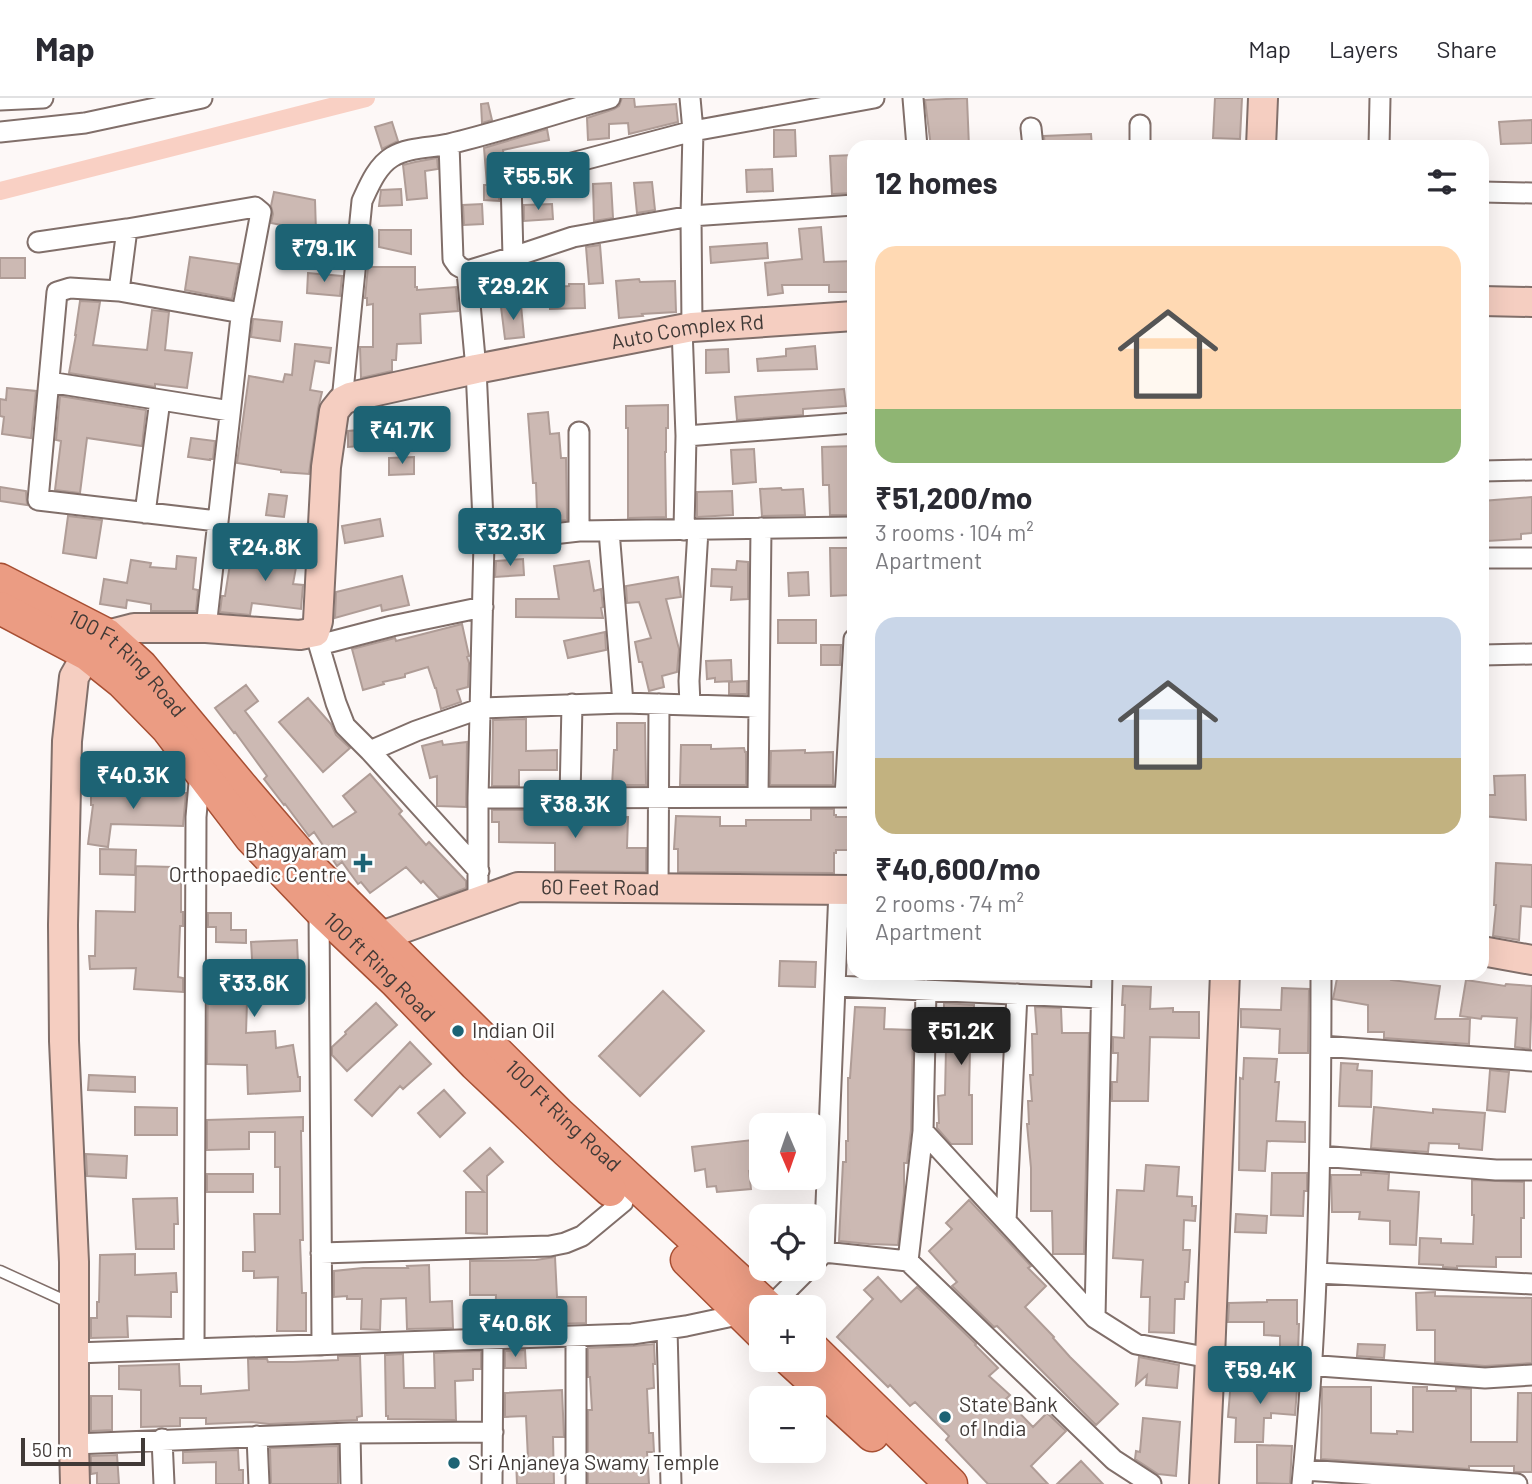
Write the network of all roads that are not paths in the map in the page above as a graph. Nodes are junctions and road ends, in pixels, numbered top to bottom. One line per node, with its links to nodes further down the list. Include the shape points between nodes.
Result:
1 (43, 98): 10 (street)
2 (181, 98): 3 (street)
3 (200, 98): 13 (street, via 85,123)
4 (611, 98): 18 (street)
5 (690, 98): 12 (street)
6 (874, 98): 12 (street)
7 (913, 98): 14 (street)
8 (1263, 98): 16 (street)
9 (1380, 98): 17 (street)
10 (0, 100)
11 (1139, 125): 15 (street)
12 (693, 131): 22 (street); 25 (street, via 511,179)
13 (0, 132)
14 (916, 140)
15 (1140, 140)
16 (1261, 140)
17 (1379, 140)
18 (449, 144): 26 (street, via 453,259); 36 (street, via 389,159 362,201)
19 (1489, 192): 20 (street)
20 (1532, 193)
21 (847, 205): 22 (street)
22 (691, 216): 25 (street, via 573,237); 32 (street)
23 (127, 229): 24 (street); 27 (street); 30 (street, via 259,209)
24 (38, 242)
25 (513, 257): 26 (street)
26 (467, 271): 33 (street)
27 (119, 291): 30 (street); 34 (street, via 57,292)
28 (1489, 301): 29 (street)
29 (1532, 302)
30 (242, 313): 37 (street)
31 (847, 317): 32 (street, Auto Complex Rd)
32 (687, 328): 33 (street, Auto Complex Rd); 40 (street)
33 (476, 369): 36 (street, Auto Complex Rd); 50 (street)
34 (49, 382): 35 (street); 43 (street, via 38,500)
35 (160, 400): 37 (street); 43 (street)
36 (342, 401): 57 (street, via 334,411 326,467)
37 (230, 411): 44 (street)
38 (847, 424): 40 (street)
39 (579, 432): 48 (street)
40 (686, 436): 47 (street)
41 (1532, 470): 42 (street)
42 (1489, 471)
43 (145, 513): 44 (street)
44 (217, 521): 56 (street)
45 (847, 527): 46 (street)
46 (761, 528): 47 (street); 66 (street)
47 (691, 530): 49 (street); 64 (street)
48 (579, 531): 49 (street); 50 (street)
49 (609, 531): 61 (street)
50 (484, 542): 54 (street)
51 (1489, 558): 52 (street)
52 (1532, 558)
53 (0, 580): 58 (main road, 100 Ft Ring Road)
54 (483, 607): 57 (street); 65 (street)
55 (0, 608): 58 (main road, 100 ft Ring Road)
56 (206, 628): 57 (street); 58 (street, via 134,628)
57 (317, 639): 67 (street, via 345,726)
58 (97, 645): 68 (main road, 100 ft Ring Road, via 122,682 167,728); 79 (main road, 100 Ft Ring Road, via 141,666); 106 (street, via 74,677 67,741 64,1041)
59 (1532, 654): 60 (street)
60 (1489, 655)
61 (623, 703): 62 (street); 63 (street)
62 (572, 704): 65 (street); 73 (street)
63 (659, 704): 64 (street); 69 (street)
64 (690, 705): 66 (street)
65 (482, 708): 67 (street); 72 (street)
66 (758, 708): 70 (street)
67 (370, 751): 74 (street)
68 (200, 771): 78 (main road, 100 ft Ring Road, via 251,838); 114 (street, via 196,817)
69 (659, 796): 70 (street); 73 (street); 75 (street)
70 (758, 797): 71 (street)
71 (847, 797)
72 (478, 798): 73 (street); 74 (street)
73 (569, 798)
74 (479, 871): 77 (street)
75 (658, 889): 76 (street, 60 Feet Road); 77 (street, 60 Feet Road, via 518,887)
76 (846, 890): 85 (street)
77 (478, 901): 79 (street, 60 Feet Road)
78 (318, 909): 79 (main road, 100 ft Ring Road); 97 (street)
79 (368, 940): 94 (main road, 100 ft Ring Road, via 396,982 475,1064); 105 (main road, 100 Ft Ring Road, via 558,1113)
80 (1489, 952): 81 (street)
81 (1532, 960)
82 (1102, 980): 88 (street)
83 (1225, 980): 116 (street)
84 (1321, 980): 89 (street)
85 (835, 986): 86 (street); 95 (street)
86 (926, 990): 87 (street); 91 (street)
87 (1017, 994): 88 (street); 96 (street)
88 (1101, 998): 109 (street)
89 (1321, 1045): 90 (street); 92 (street)
90 (1532, 1061)
91 (923, 1131): 96 (street); 99 (street)
92 (1320, 1156): 93 (street); 101 (street)
93 (1532, 1170)
94 (623, 1202): 97 (street, via 582,1236 550,1246); 107 (main road, 100 ft Ring Road)
95 (822, 1204)
96 (1006, 1222): 109 (street)
97 (321, 1253): 113 (street)
98 (826, 1258): 99 (street)
99 (908, 1261): 136 (street, via 1114,1460)
100 (0, 1271): 106 (lane)
101 (1317, 1273): 103 (street); 118 (street)
102 (795, 1281): 104 (street)
103 (1532, 1284)
104 (780, 1295)
105 (749, 1303)
106 (75, 1305): 115 (street)
107 (749, 1306)
108 (749, 1316): 110 (street)
109 (1095, 1318): 116 (street, via 1136,1344)
110 (667, 1329): 111 (street); 133 (street)
111 (576, 1336): 112 (street); 132 (street)
112 (493, 1339): 113 (street); 121 (street)
113 (322, 1345): 114 (street)
114 (194, 1349): 115 (street)
115 (75, 1353): 125 (street)
116 (1210, 1358): 118 (street); 137 (street)
117 (826, 1362): 135 (main road)
118 (1313, 1365): 120 (street, via 1485,1378); 126 (street)
119 (803, 1372): 134 (main road)
120 (1532, 1375)
121 (493, 1432): 122 (street); 131 (street)
122 (350, 1433): 123 (street); 130 (street)
123 (257, 1436): 124 (street); 129 (street)
124 (162, 1439): 125 (street); 128 (street)
125 (74, 1444): 127 (street)
126 (1303, 1477): 138 (street)
127 (75, 1484)
128 (164, 1484)
129 (259, 1484)
130 (351, 1484)
131 (492, 1484)
132 (576, 1484)
133 (671, 1484)
134 (924, 1484)
135 (951, 1484)
136 (1151, 1484)
137 (1204, 1484)
138 (1517, 1484)

